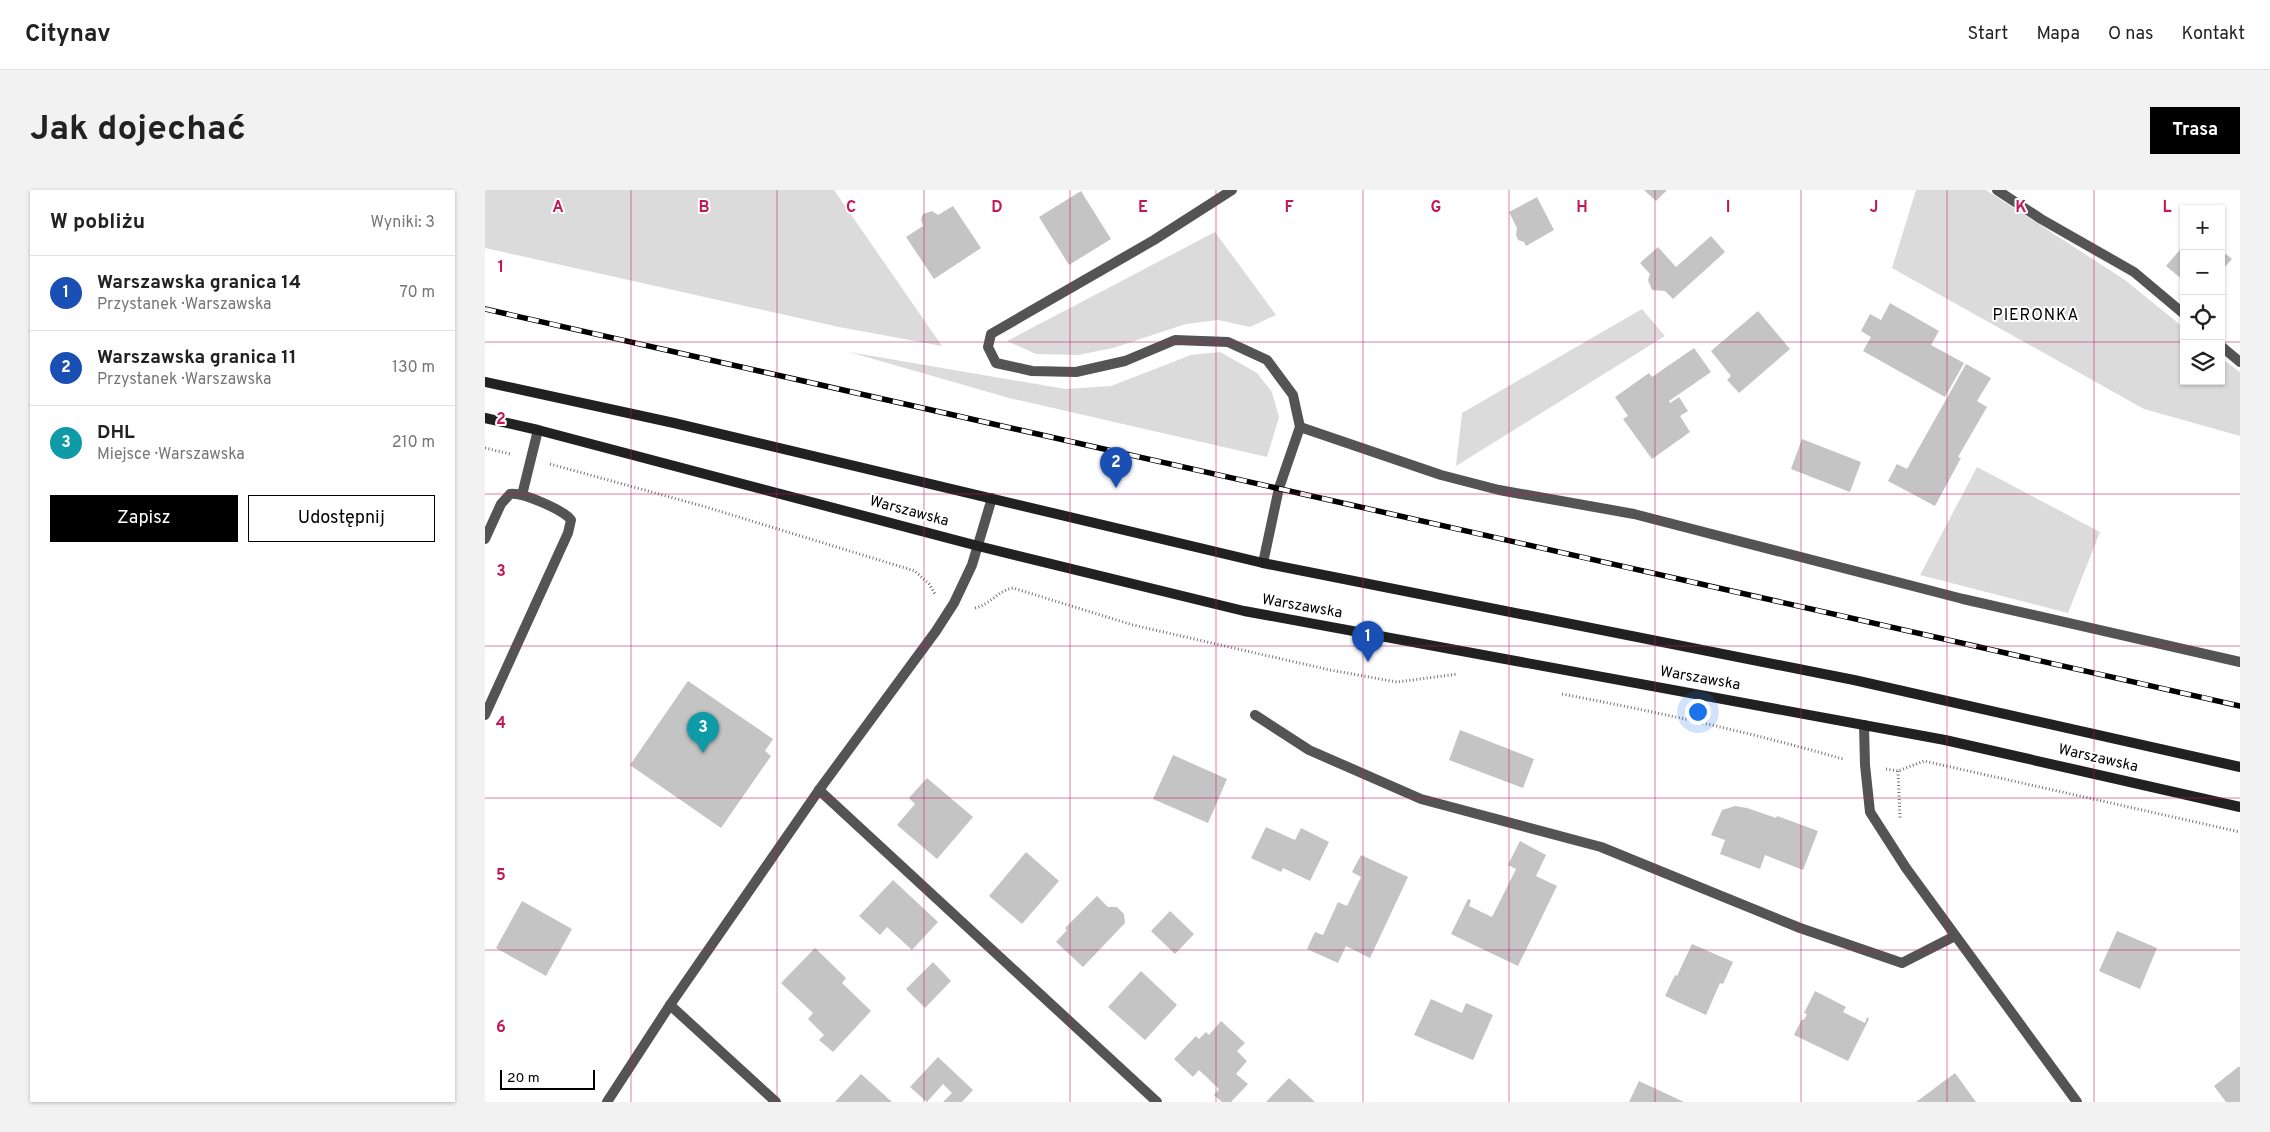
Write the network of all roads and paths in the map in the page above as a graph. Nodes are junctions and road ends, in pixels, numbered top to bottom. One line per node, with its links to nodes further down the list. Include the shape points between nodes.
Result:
1 (1232, 190): 8 (street, via 1154,240 991,334 988,347 996,363 1031,371 1076,372 1125,361 1175,340 1228,342 1267,360 1293,396)
2 (1997, 190): 3 (street, via 2134,272)
3 (2180, 311)
4 (2225, 349): 5 (street)
5 (2240, 362)
6 (485, 382): 13 (main road, Warszawska)
7 (485, 418): 9 (main road, Warszawska)
8 (1300, 427): 16 (street, via 1279,488); 19 (street, via 1441,475 1489,487 1634,514 1963,599)
9 (538, 430): 11 (street); 15 (main road, Warszawska)
10 (485, 448): 11 (path)
11 (531, 459): 12 (street); 17 (path, via 706,507 915,571)
12 (522, 495): 14 (street, via 516,493 505,498); 22 (street, via 564,512 571,520 570,526)
13 (992, 498): 15 (street); 16 (main road, Warszawska)
14 (485, 539)
15 (978, 546): 24 (main road, Warszawska, via 1244,612); 27 (street, via 953,603 936,631)
16 (1263, 563): 26 (main road, Warszawska, via 1853,680)
17 (938, 598)
18 (971, 609): 20 (path, via 982,607 1001,590 1013,588 1133,625 1330,670 1397,682 1458,674)
19 (2240, 662)
20 (1467, 676)
21 (1553, 692): 25 (path, via 1734,729)
22 (485, 715)
23 (1255, 715): 30 (street, via 1309,750 1421,799 1601,847 1801,928 1902,963)
24 (1865, 725): 25 (street); 28 (main road, Warszawska)
25 (1865, 765): 29 (path, via 1898,771 1924,761); 30 (street, via 1870,812)
26 (2240, 767)
27 (819, 790): 31 (street); 34 (street)
28 (2240, 807)
29 (2240, 832)
30 (1955, 936): 35 (street)
31 (670, 1005): 32 (street); 33 (street)
32 (607, 1102)
33 (776, 1102)
34 (1157, 1102)
35 (2077, 1102)

